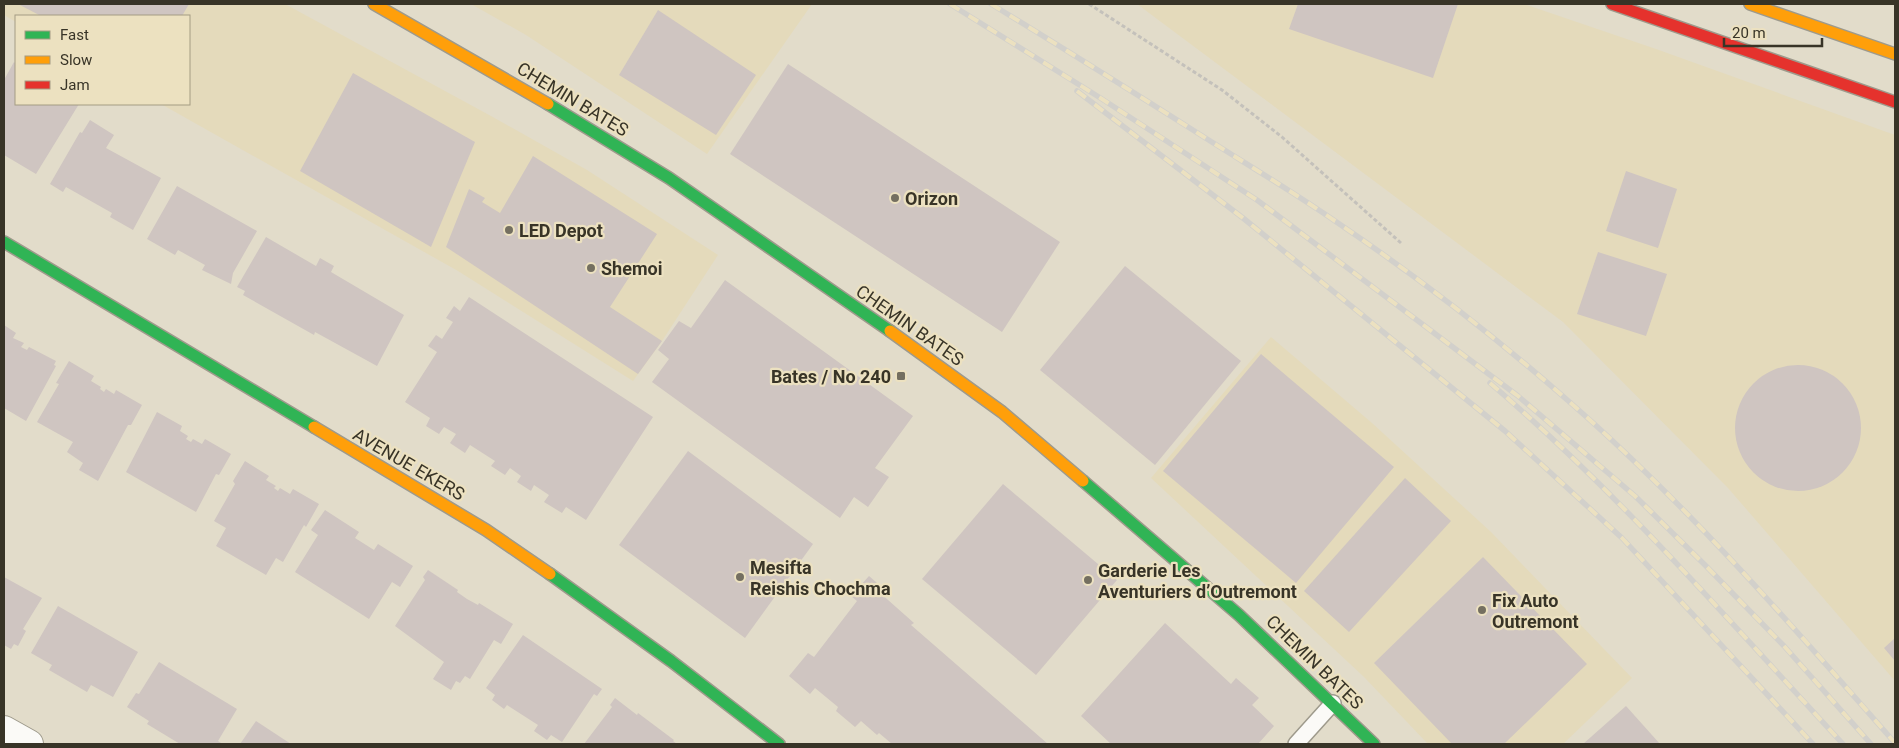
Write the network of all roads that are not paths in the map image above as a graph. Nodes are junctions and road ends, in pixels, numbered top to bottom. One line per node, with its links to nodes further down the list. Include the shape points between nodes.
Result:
1 (374, 4): 7 (street, CHEMIN BATES, via 552,106 669,178 1002,412 1232,608)
2 (1612, 4): 5 (street)
3 (1750, 4): 4 (street)
4 (1895, 54)
5 (1895, 102)
6 (4, 242): 10 (street, AVENUE EKERS, via 486,530 684,669)
7 (1333, 704): 11 (lane); 12 (street, CHEMIN BATES)
8 (4, 730): 9 (street)
9 (29, 744)
10 (779, 744)
11 (1296, 744)
12 (1374, 744)

